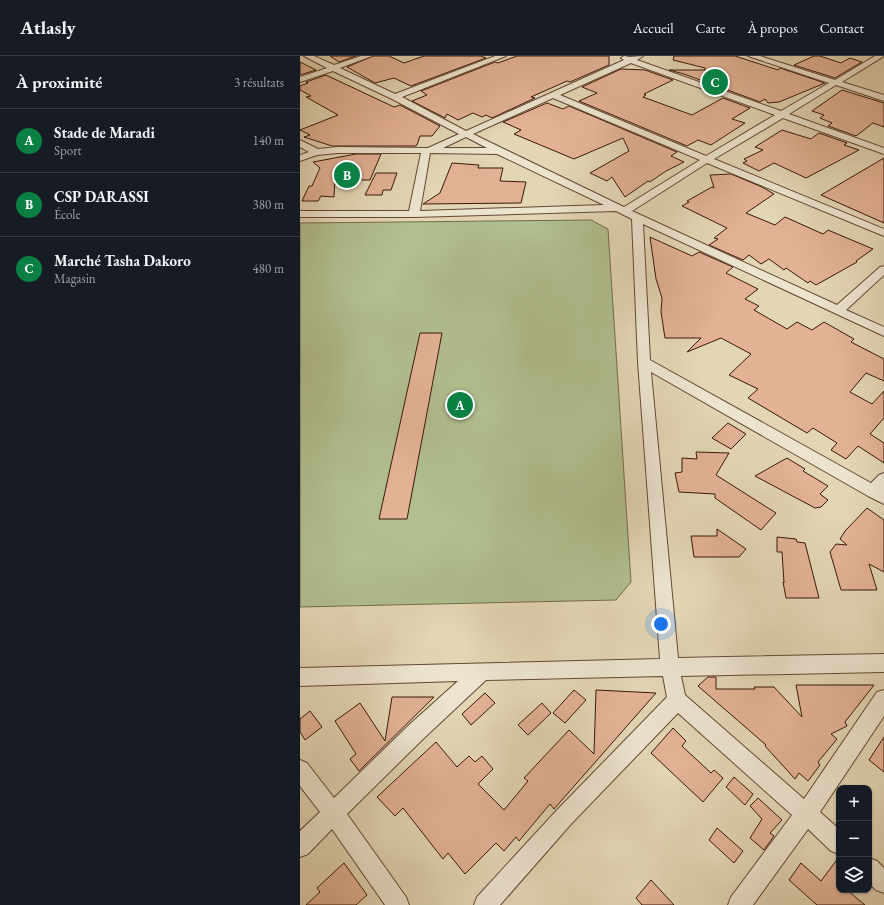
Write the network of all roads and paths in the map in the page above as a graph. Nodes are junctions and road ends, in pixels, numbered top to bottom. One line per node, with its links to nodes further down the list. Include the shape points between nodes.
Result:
1 (308, 56): 9 (street)
2 (368, 56): 9 (street)
3 (502, 56): 13 (street)
4 (619, 56): 8 (street)
5 (639, 56): 8 (street)
6 (752, 56): 11 (street)
7 (880, 56): 11 (street)
8 (630, 60): 12 (street); 15 (street)
9 (332, 69): 10 (street); 13 (street)
10 (300, 80)
11 (834, 82): 14 (street); 15 (street)
12 (553, 96): 16 (street); 23 (street)
13 (394, 97): 16 (street)
14 (884, 98)
15 (781, 114): 19 (street); 23 (street)
16 (466, 134): 18 (street); 21 (street)
17 (300, 143): 20 (street)
18 (499, 151): 21 (street); 24 (street)
19 (884, 151)
20 (316, 152): 21 (street); 22 (street)
21 (426, 152): 26 (street)
22 (300, 158)
23 (707, 159): 24 (street); 27 (street)
24 (626, 212): 26 (street); 29 (street); 31 (street)
25 (300, 214): 26 (street)
26 (414, 214)
27 (884, 232)
28 (884, 269): 29 (street)
29 (838, 311): 30 (street)
30 (884, 332)
31 (644, 362): 33 (street); 35 (street)
32 (884, 479): 33 (street)
33 (878, 495)
34 (884, 663): 35 (street)
35 (670, 668): 36 (street); 39 (street)
36 (482, 671): 37 (street); 41 (street)
37 (300, 677)
38 (884, 699): 42 (street)
39 (677, 700): 42 (street); 48 (street, via 564,817)
40 (300, 770): 41 (street)
41 (334, 814): 44 (street); 47 (street)
42 (806, 814): 43 (street); 49 (street)
43 (836, 840)
44 (300, 846)
45 (872, 872): 46 (street)
46 (884, 882)
47 (398, 905)
48 (486, 905)
49 (739, 905)

